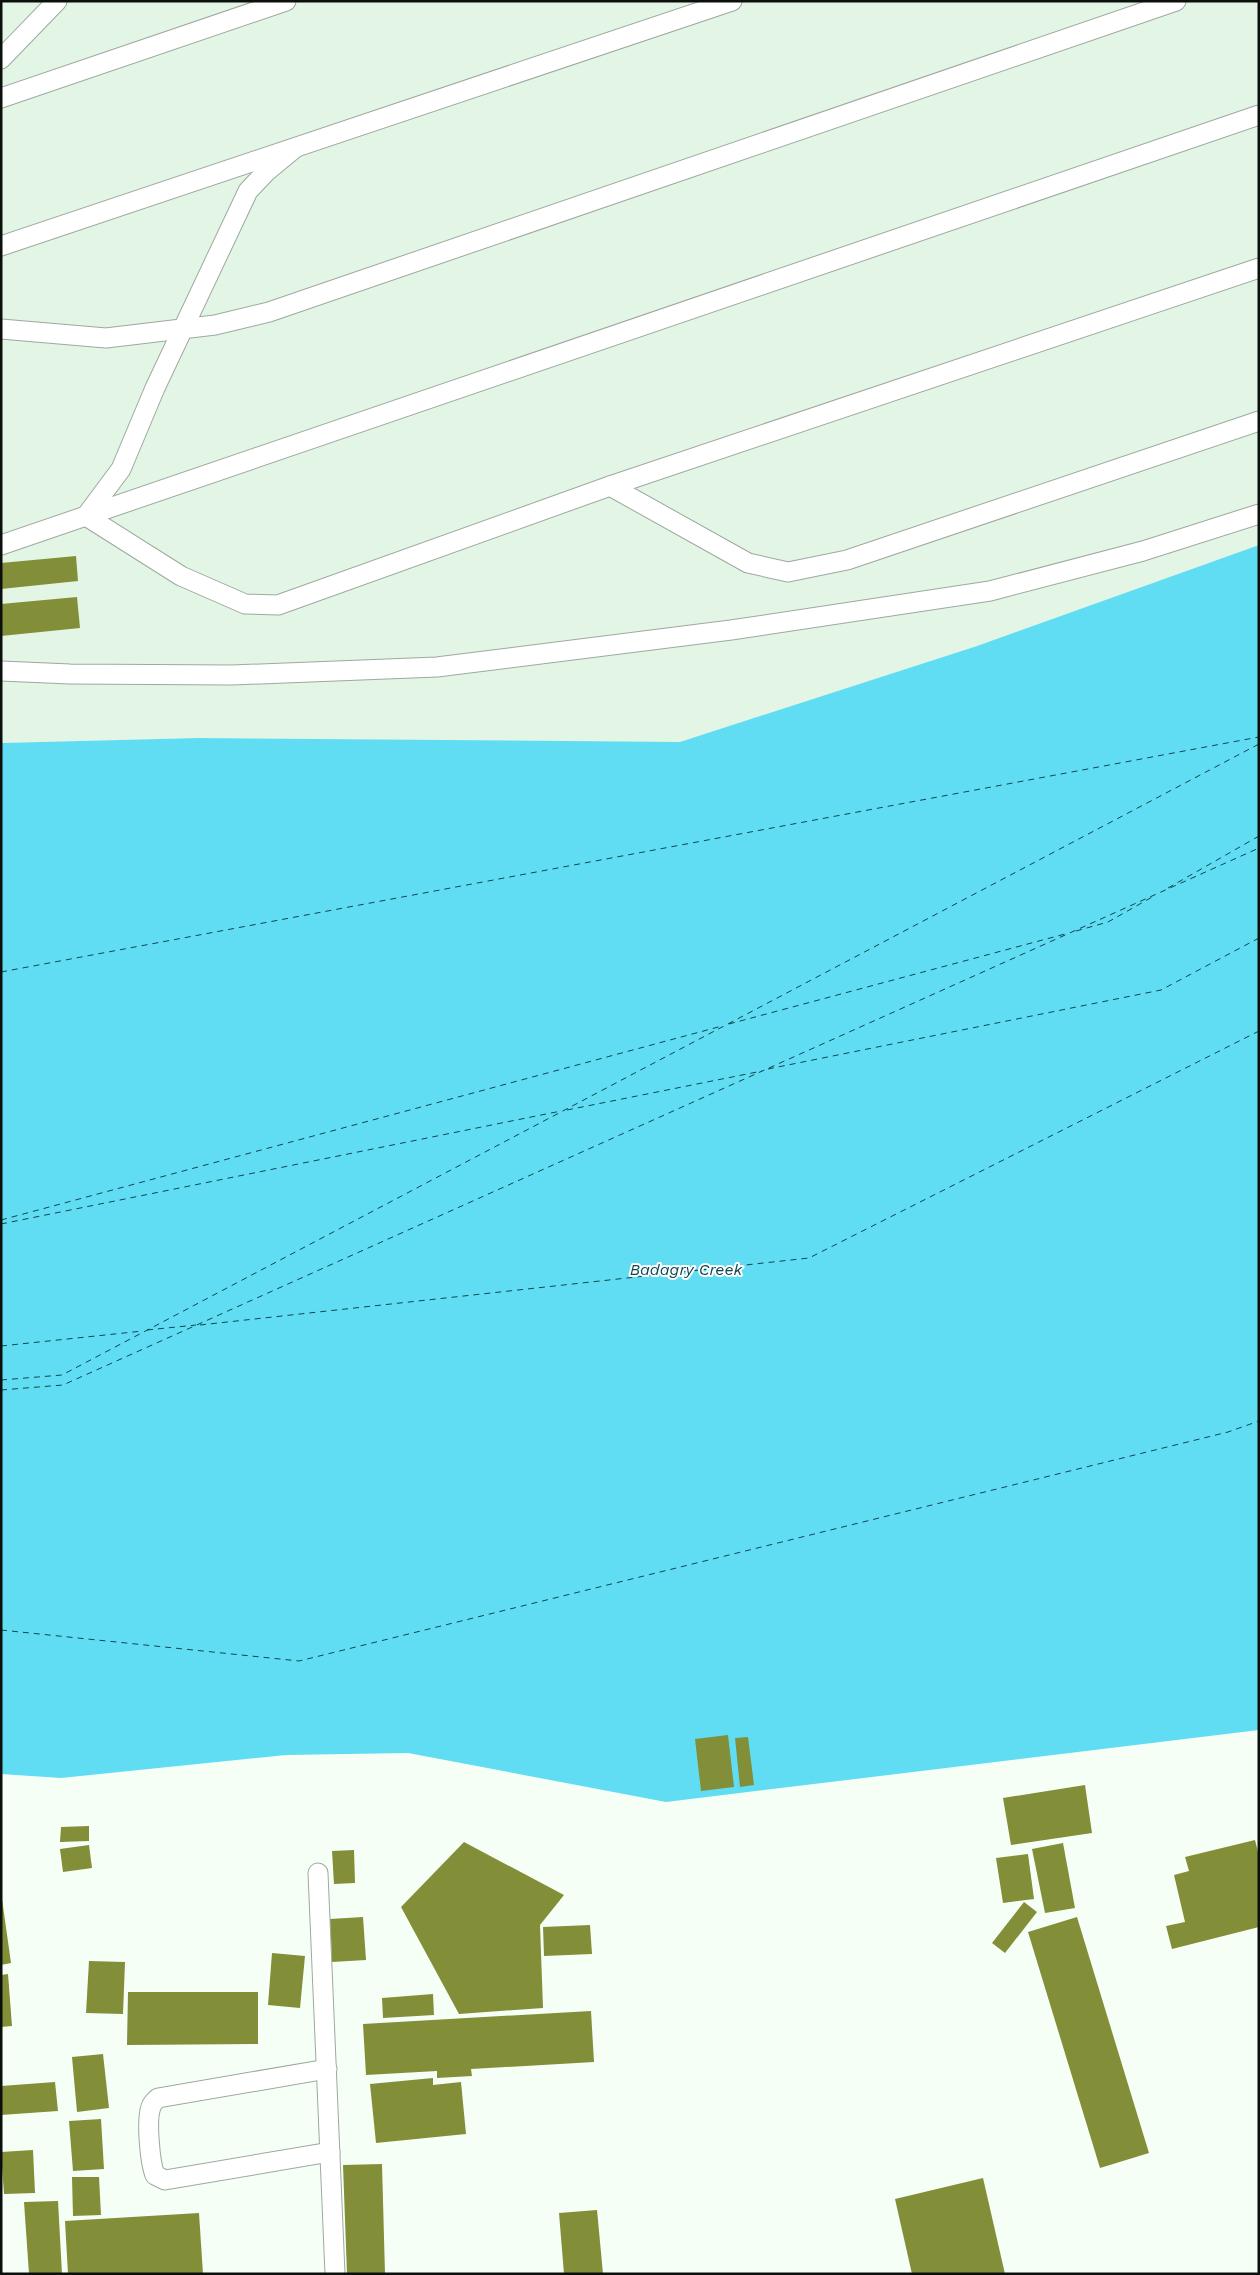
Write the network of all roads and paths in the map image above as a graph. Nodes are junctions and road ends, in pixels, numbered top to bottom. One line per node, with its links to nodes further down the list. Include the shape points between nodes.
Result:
1 (57, 1): 5 (lane)
2 (286, 1): 6 (lane)
3 (732, 1): 8 (lane)
4 (1176, 1): 12 (lane, via 269,312)
5 (1, 59)
6 (1, 98)
7 (1259, 115): 16 (lane)
8 (295, 148): 9 (lane); 12 (lane, via 248,191)
9 (1, 246)
10 (1259, 268): 14 (lane)
11 (1, 329): 12 (lane, via 106,338)
12 (184, 329): 16 (lane, via 121,469)
13 (1259, 421): 14 (lane, via 847,560 788,572 748,563)
14 (610, 486): 16 (lane, via 278,605 245,604 181,576)
15 (1259, 514): 18 (lane, via 1144,552 990,591 731,630 438,667 232,675)
16 (86, 516): 17 (lane)
17 (1, 545)
18 (1, 671)
19 (318, 1873): 20 (lane)
20 (327, 2069): 21 (lane); 21 (lane, via 158,2098 151,2104 149,2114 151,2165 155,2175 165,2180)
21 (330, 2152): 22 (lane)
22 (335, 2274)

